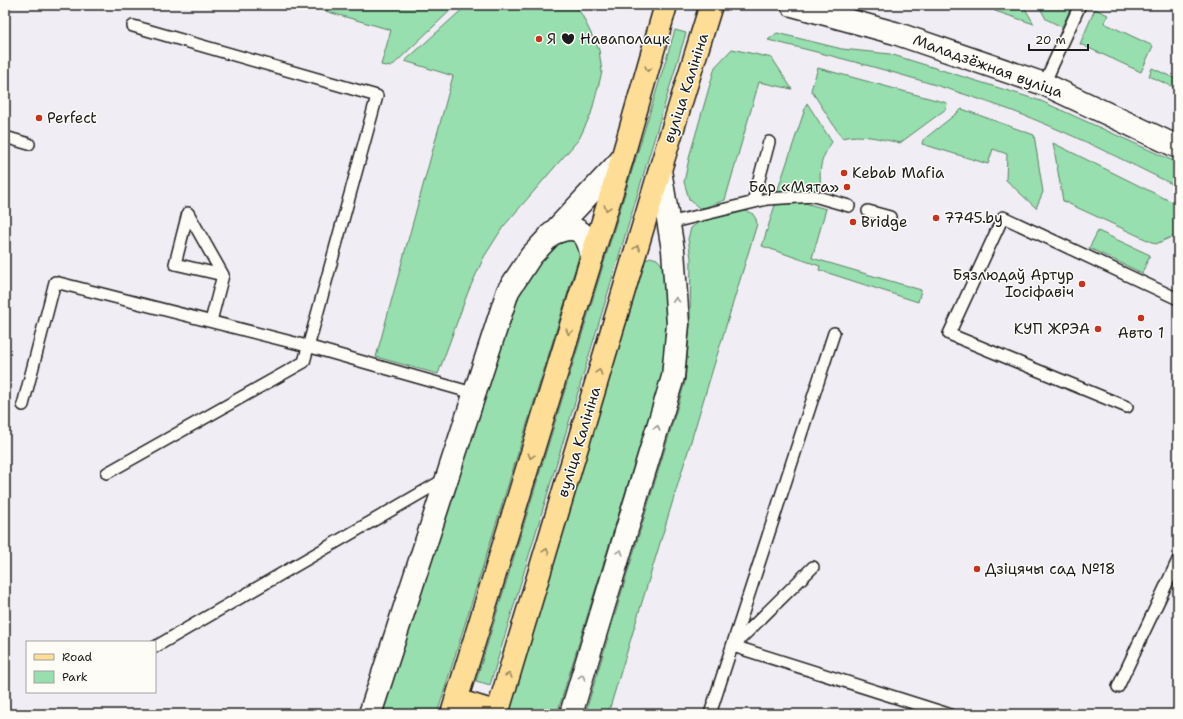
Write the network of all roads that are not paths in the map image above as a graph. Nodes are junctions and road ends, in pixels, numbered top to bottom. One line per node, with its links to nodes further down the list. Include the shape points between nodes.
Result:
1 (666, 5): 11 (main road, one-way to 11)
2 (711, 5): 12 (main road, вуліца Калініна)
3 (792, 5): 6 (street, Маладзёжная вуліца, via 895,33)
4 (1080, 5): 6 (lane)
5 (133, 26): 24 (lane, via 378,96)
6 (1044, 84): 10 (street, Маладзёжная вуліца)
7 (5, 137): 9 (lane)
8 (769, 142): 13 (lane)
9 (29, 144)
10 (1178, 147)
11 (622, 159): 18 (street); 19 (main road, one-way to 19)
12 (660, 170): 17 (street, вуліца Калініна); 36 (main road, вуліца Калініна, one-way to 12)
13 (753, 202): 14 (lane, via 814,196); 17 (lane)
14 (849, 206)
15 (868, 211): 16 (lane)
16 (890, 217)
17 (669, 223): 38 (street, вуліца Калініна, one-way to 17, via 673,377 678,324)
18 (550, 235): 19 (street, via 572,228 582,232 590,244); 25 (street, via 531,256 508,291)
19 (592, 258): 35 (main road, one-way to 35)
20 (223, 275): 20 (lane, via 219,268 188,213 175,264); 22 (lane)
21 (1178, 299): 27 (lane, via 1004,217 949,334)
22 (211, 321): 24 (lane); 26 (lane, via 55,282)
23 (834, 333): 33 (lane)
24 (307, 346): 25 (lane); 28 (lane, via 304,362)
25 (473, 393): 29 (street)
26 (22, 405)
27 (1127, 407)
28 (108, 473)
29 (447, 478): 32 (lane); 37 (street)
30 (1178, 560): 34 (lane)
31 (813, 567): 33 (lane)
32 (156, 646)
33 (733, 646): 39 (lane); 40 (lane)
34 (1118, 687)
35 (454, 707): 36 (main road)
36 (498, 713)
37 (370, 714)
38 (571, 714)
39 (710, 714)
40 (948, 714)

